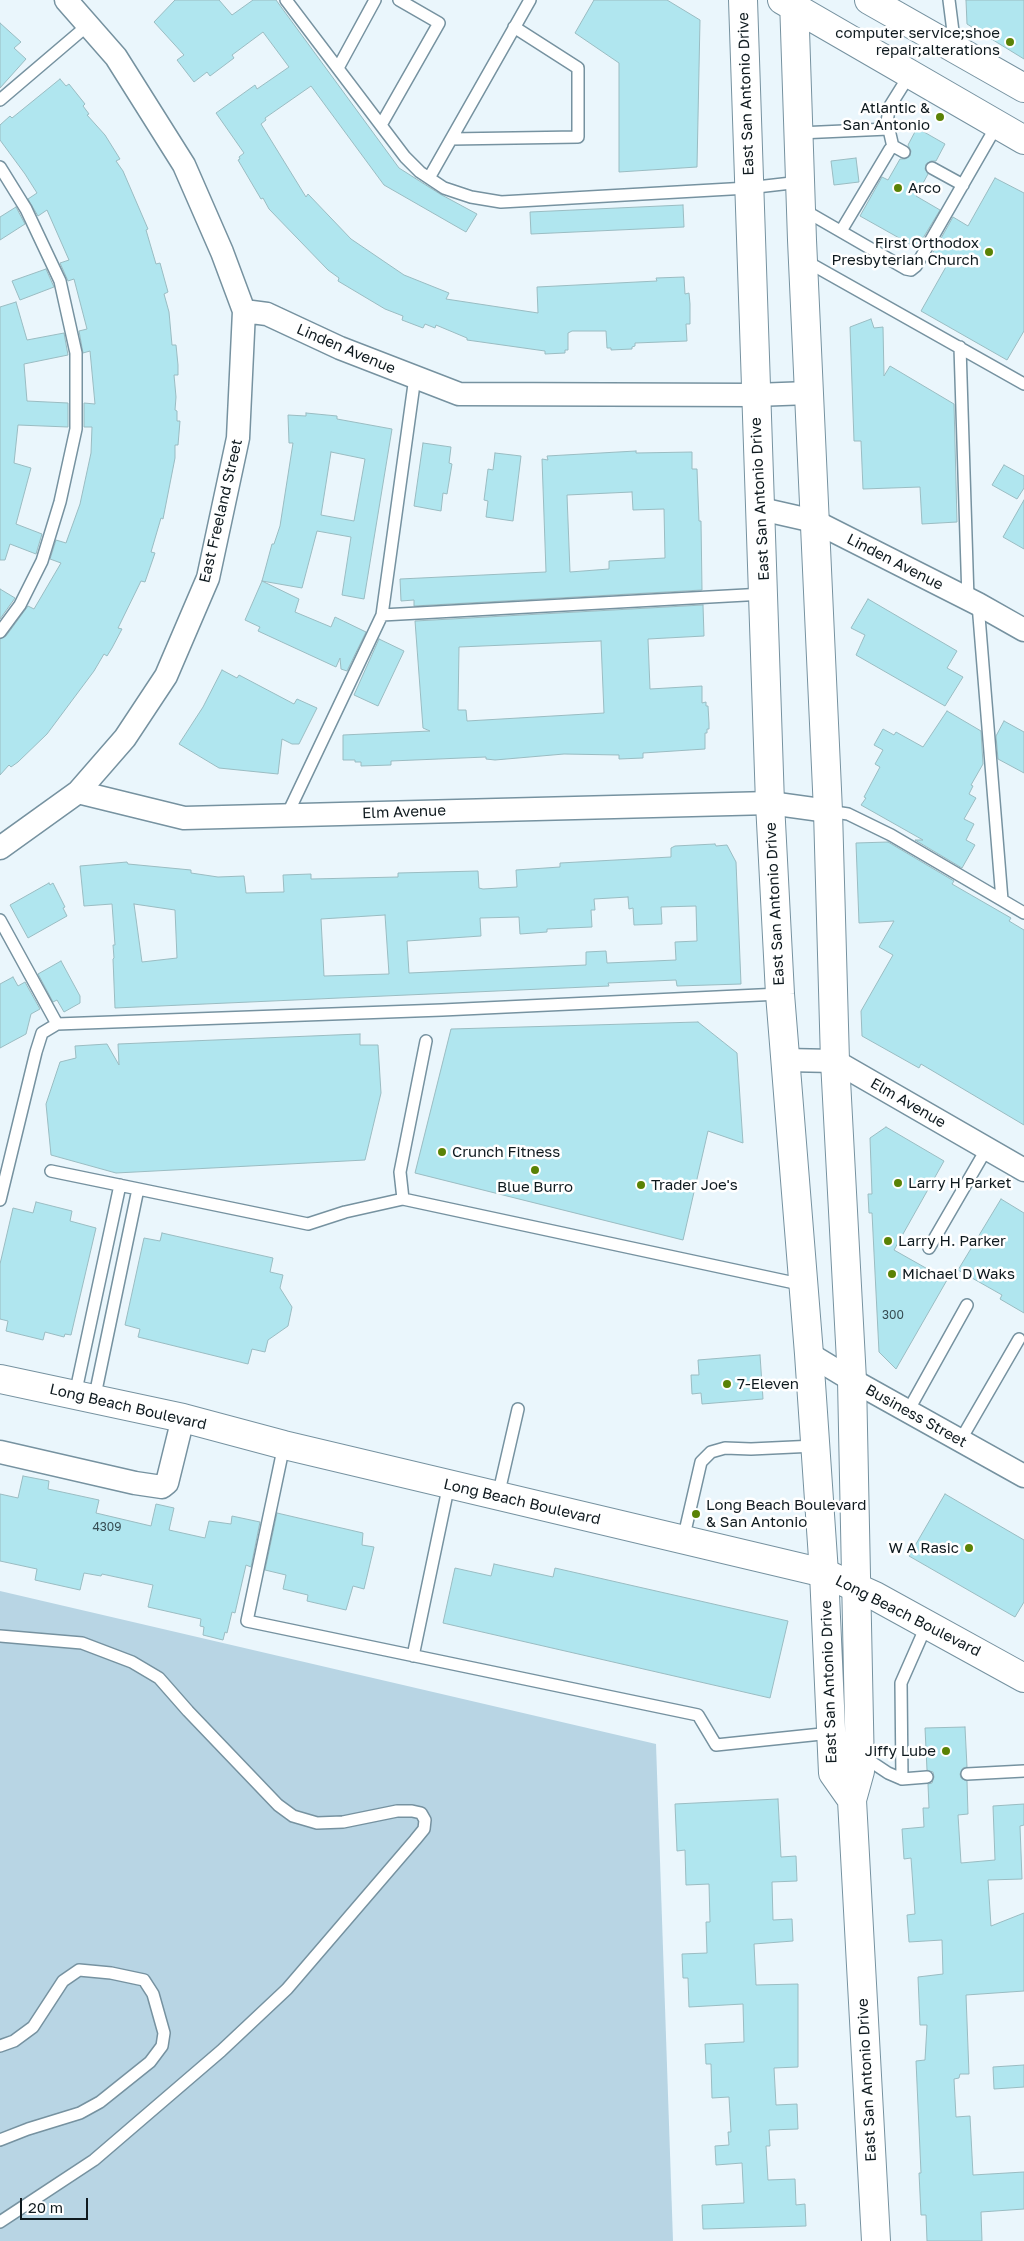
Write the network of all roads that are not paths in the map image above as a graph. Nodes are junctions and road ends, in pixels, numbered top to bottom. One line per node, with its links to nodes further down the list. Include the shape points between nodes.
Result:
1 (66, 0): 11 (street)
2 (286, 0): 14 (lane)
3 (375, 0): 14 (lane)
4 (399, 0): 19 (lane, via 439,23)
5 (530, 0): 12 (lane)
6 (743, 0): 30 (main road, East San Antonio Drive)
7 (869, 0): 10 (main road)
8 (949, 0): 13 (lane)
9 (790, 2): 15 (main road); 21 (main road, East San Antonio Drive)
10 (896, 7): 13 (main road)
11 (88, 25): 17 (lane); 34 (street, via 116,57 184,165)
12 (514, 27): 22 (lane); 22 (lane, via 578,68 578,137)
13 (955, 48): 16 (main road)
14 (338, 68): 19 (lane)
15 (910, 74): 18 (main road); 20 (lane, via 890,106)
16 (1024, 88)
17 (0, 100)
18 (998, 124): 23 (main road); 29 (lane)
19 (381, 125): 28 (lane, via 405,157)
20 (888, 128): 21 (lane); 24 (lane)
21 (799, 133): 31 (main road, East San Antonio Drive)
22 (452, 139): 28 (lane)
23 (1024, 140)
24 (892, 147): 25 (lane); 32 (lane)
25 (904, 152)
26 (0, 167): 46 (lane, via 26,209 60,281 76,352 76,429 60,502 42,561 20,605)
27 (932, 168): 29 (lane)
28 (429, 178): 30 (lane, via 444,188 501,202)
29 (963, 185): 32 (lane, via 911,270)
30 (748, 188): 31 (lane); 39 (main road, East San Antonio Drive)
31 (800, 195): 32 (lane); 33 (main road, East San Antonio Drive)
32 (841, 231)
33 (803, 259): 35 (lane); 38 (main road, East San Antonio Drive)
34 (244, 312): 36 (street, Linden Avenue, via 267,314 340,348); 47 (street, East Freeland Street, via 238,438 208,578 166,676 124,738)
35 (960, 348): 37 (lane); 43 (lane)
36 (415, 377): 39 (street, Linden Avenue, via 459,394); 44 (lane)
37 (1024, 384)
38 (809, 393): 39 (street, Linden Avenue); 41 (main road, East San Antonio Drive)
39 (755, 395): 40 (main road, East San Antonio Drive)
40 (761, 509): 41 (street, Linden Avenue); 42 (main road, East San Antonio Drive)
41 (814, 521): 43 (street, Linden Avenue); 49 (main road, East San Antonio Drive)
42 (764, 594): 44 (lane); 48 (main road, East San Antonio Drive)
43 (973, 601): 45 (street, Linden Avenue); 52 (lane)
44 (382, 614): 50 (lane)
45 (1024, 630)
46 (0, 632)
47 (78, 792): 50 (street, Elm Avenue, via 184,818); 51 (street)
48 (770, 803): 49 (street, Elm Avenue); 50 (street, Elm Avenue); 55 (main road, East San Antonio Drive)
49 (828, 811): 52 (lane, via 848,814 891,835); 59 (main road, East San Antonio Drive)
50 (287, 815)
51 (0, 848)
52 (1002, 900): 53 (lane)
53 (1024, 913)
54 (0, 920): 56 (lane)
55 (780, 994): 56 (lane); 58 (main road, East San Antonio Drive)
56 (57, 1024): 66 (lane, via 42,1033)
57 (426, 1041): 65 (lane, via 400,1172)
58 (785, 1060): 59 (street, Elm Avenue); 68 (main road, East San Antonio Drive)
59 (835, 1061): 60 (street, Elm Avenue); 73 (main road, East San Antonio Drive)
60 (987, 1148): 61 (street, Elm Avenue); 67 (lane)
61 (1024, 1170)
62 (51, 1171): 63 (lane)
63 (120, 1185): 64 (lane); 74 (lane)
64 (138, 1189): 65 (lane, via 308,1224); 74 (lane)
65 (404, 1199): 68 (lane)
66 (0, 1200)
67 (929, 1248)
68 (804, 1285): 71 (main road, East San Antonio Drive)
69 (967, 1305): 76 (lane)
70 (1019, 1339): 78 (lane)
71 (809, 1354): 73 (street, Business Street); 80 (main road, East San Antonio Drive)
72 (0, 1378): 74 (main road, Long Beach Boulevard)
73 (852, 1380): 76 (street, Business Street); 87 (main road, East San Antonio Drive)
74 (85, 1397): 77 (main road, Long Beach Boulevard)
75 (518, 1409): 84 (lane)
76 (908, 1412): 78 (street, Business Street)
77 (183, 1418): 79 (main road, Long Beach Boulevard); 81 (street, via 167,1484 162,1487)
78 (960, 1441): 82 (street, Business Street)
79 (284, 1445): 83 (main road, Long Beach Boulevard); 90 (lane, via 247,1621)
80 (815, 1446): 85 (lane, via 725,1448 711,1452 701,1462); 86 (main road, East San Antonio Drive)
81 (0, 1452)
82 (1024, 1476)
83 (448, 1484): 84 (main road, Long Beach Boulevard); 90 (lane)
84 (498, 1496): 85 (main road, Long Beach Boulevard)
85 (683, 1540): 86 (main road, Long Beach Boulevard)
86 (824, 1572): 87 (main road, Long Beach Boulevard); 92 (main road, East San Antonio Drive)
87 (855, 1586): 88 (main road, Long Beach Boulevard); 93 (main road, East San Antonio Drive)
88 (927, 1624): 91 (main road, Long Beach Boulevard); 97 (lane, via 901,1683)
89 (0, 1636): 101 (lane, via 82,1643 132,1662 159,1678 278,1805 293,1816 318,1823 343,1822 404,1811 421,1813 425,1820 424,1829 287,1989 221,2051 94,2160)
90 (413, 1656): 92 (lane, via 698,1715 716,1745)
91 (1024, 1678)
92 (832, 1733): 98 (main road, East San Antonio Drive, via 833,1773)
93 (859, 1754): 97 (lane); 98 (main road, East San Antonio Drive, via 860,1771)
94 (1024, 1771): 95 (lane)
95 (967, 1774)
96 (927, 1777): 97 (lane)
97 (902, 1779)
98 (852, 1800): 102 (main road, East San Antonio Drive)
99 (0, 2046): 100 (lane, via 14,2041 33,2027 63,1981 79,1970 144,1980 153,1994 164,2033 162,2046 150,2062 100,2102 80,2113)
100 (0, 2140)
101 (0, 2222)
102 (876, 2241)

